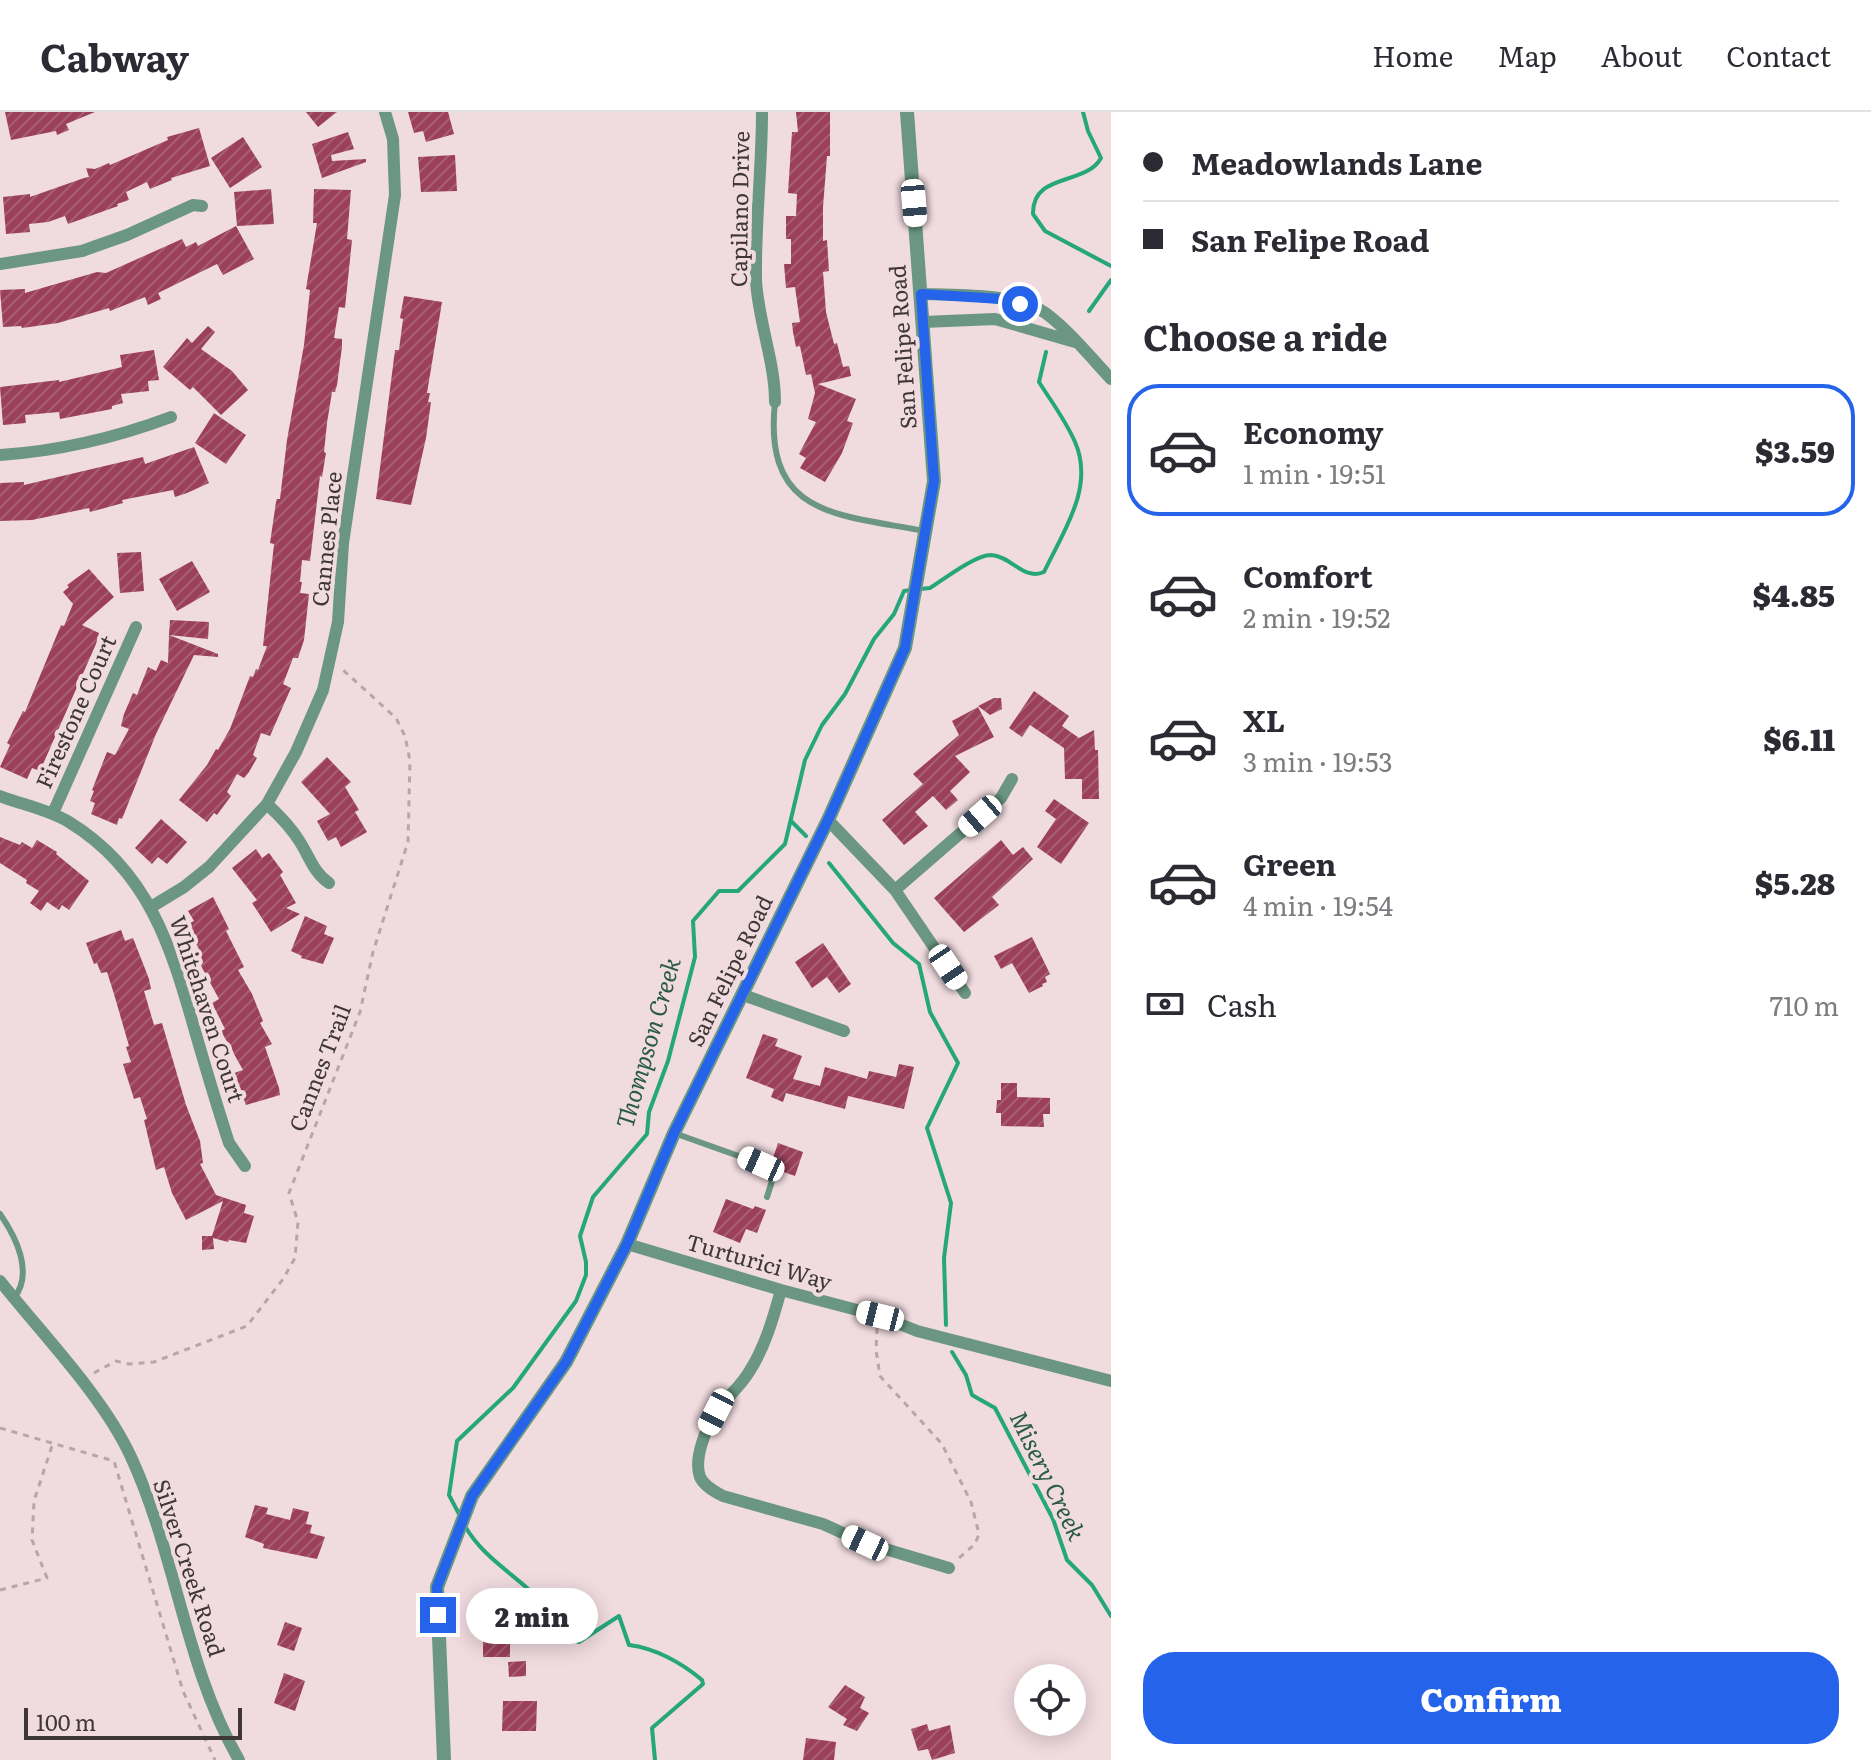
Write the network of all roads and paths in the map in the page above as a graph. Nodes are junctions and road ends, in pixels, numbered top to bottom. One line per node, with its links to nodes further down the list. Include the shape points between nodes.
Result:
1 (385, 112): 15 (street, Cannes Place, via 394,143 395,195)
2 (762, 112): 10 (street, Capilano Drive, via 756,279)
3 (907, 112): 6 (street, San Felipe Road)
4 (202, 206): 5 (street, via 193,205 82,251)
5 (0, 264)
6 (921, 294): 7 (street, San Felipe Road); 8 (street, via 1001,299 1039,309)
7 (923, 322): 8 (street, via 995,319); 13 (street, San Felipe Road, via 934,481)
8 (1078, 343): 9 (street)
9 (1111, 379)
10 (775, 402): 13 (lane, via 779,465 795,493 827,511)
11 (171, 417): 12 (street, via 96,441)
12 (0, 455)
13 (925, 531): 20 (street, San Felipe Road, via 905,648)
14 (136, 627): 19 (street, Firestone Court)
15 (330, 663): 18 (street, Cannes Place, via 317,707); 36 (path, Cannes Trail, via 396,718 405,736 410,761 408,842 360,1012 289,1193 298,1222 295,1258 247,1326 154,1362 116,1361)
16 (1012, 779): 22 (street, via 1001,798)
17 (0, 796): 19 (street, Whitehaven Court)
18 (267, 804): 21 (street); 23 (street, Cannes Place, via 209,867)
19 (53, 813): 23 (street, Whitehaven Court, via 107,852)
20 (828, 820): 22 (street); 25 (street, San Felipe Road)
21 (329, 883)
22 (895, 890): 24 (street)
23 (151, 907): 28 (street, Whitehaven Court, via 173,958 229,1143)
24 (965, 993)
25 (743, 995): 26 (street); 27 (street, San Felipe Road)
26 (844, 1031)
27 (674, 1133): 29 (lane, via 761,1164 772,1181); 31 (street, San Felipe Road)
28 (245, 1166)
29 (767, 1197)
30 (0, 1214): 34 (lane, via 23,1266)
31 (627, 1244): 33 (street, Turturici Way); 44 (street, San Felipe Road, via 566,1362 472,1496 446,1559 437,1587)
32 (0, 1281): 34 (street, Silver Creek Road)
33 (781, 1290): 35 (street, Turturici Way); 40 (street, via 749,1373 708,1428 698,1465 700,1478 723,1496)
34 (14, 1299): 36 (street, Silver Creek Road)
35 (880, 1316): 37 (street, Turturici Way, via 917,1331); 40 (path, via 880,1376 942,1444 977,1521 975,1544)
36 (81, 1381): 43 (street, Silver Creek Road, via 130,1454 158,1525 219,1725)
37 (1111, 1381)
38 (0, 1428): 39 (path)
39 (53, 1443): 41 (path, via 34,1501 32,1540 47,1578); 42 (path, via 114,1461 183,1691)
40 (949, 1568)
41 (0, 1590)
42 (215, 1760)
43 (239, 1760)
44 (444, 1760)

